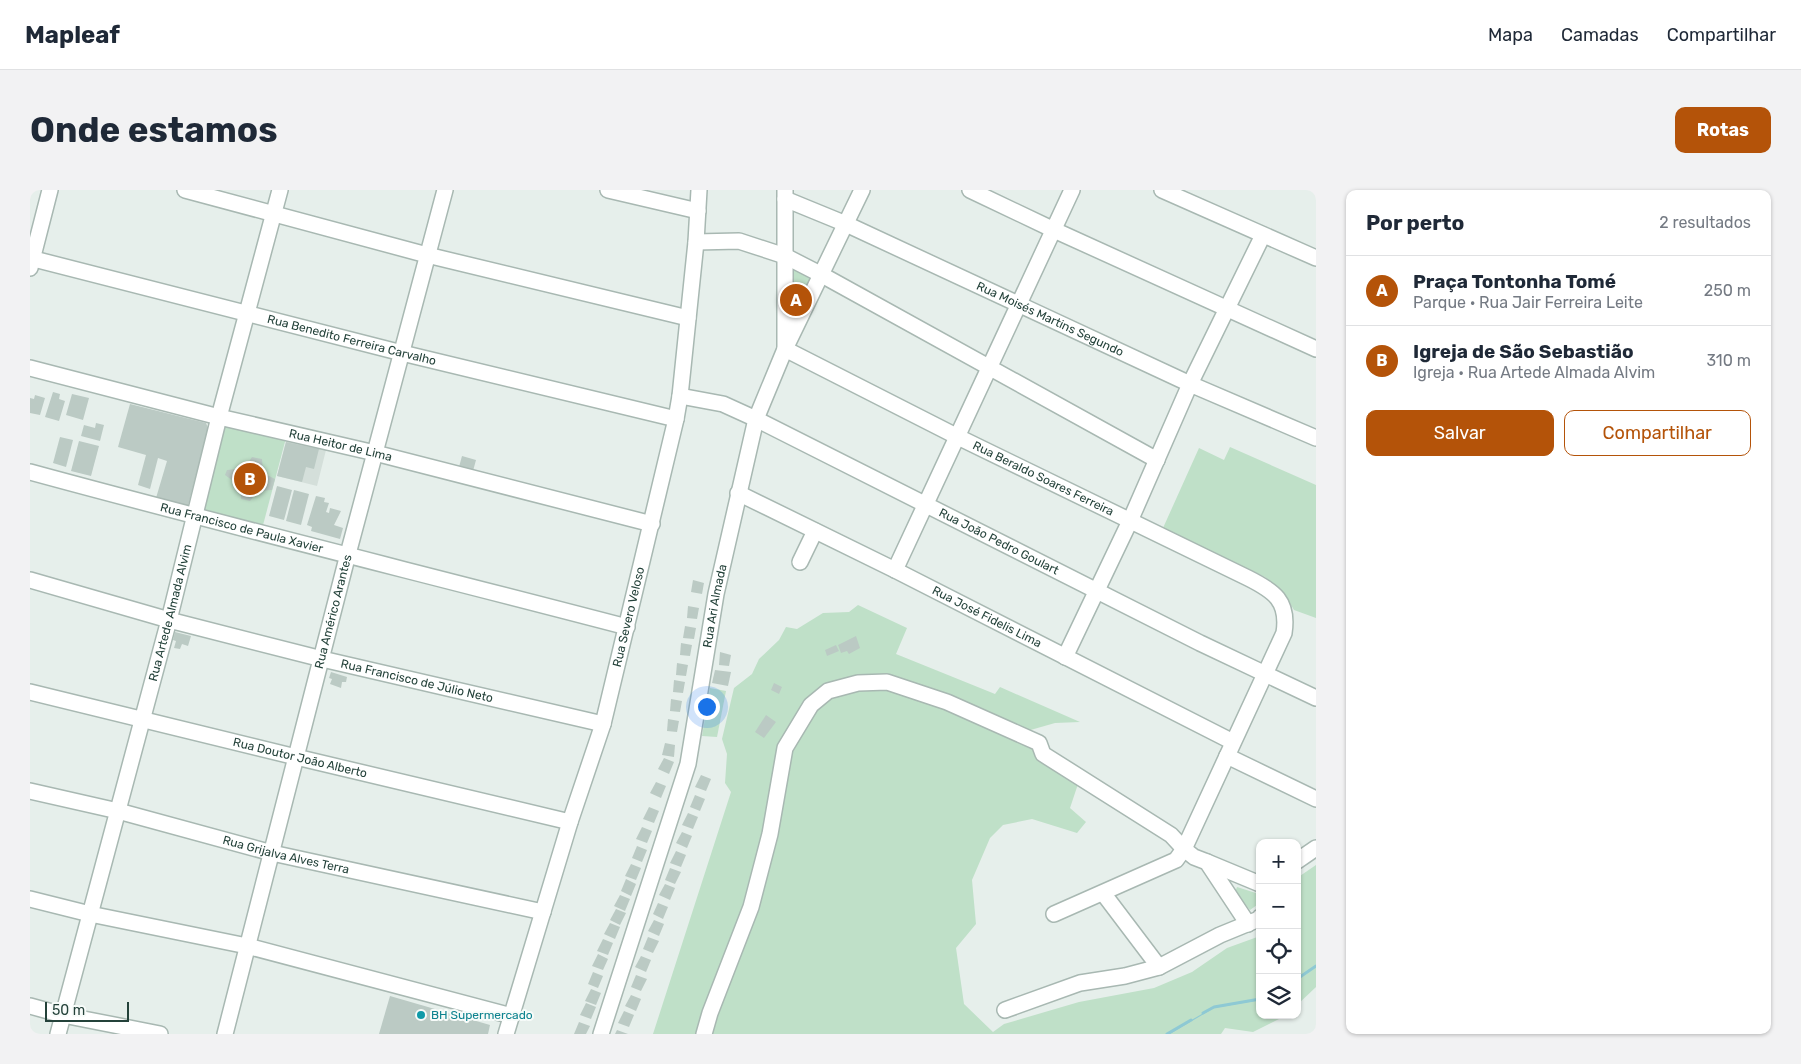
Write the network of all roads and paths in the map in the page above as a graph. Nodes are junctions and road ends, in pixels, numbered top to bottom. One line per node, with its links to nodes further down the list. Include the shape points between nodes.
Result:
1 (50, 190): 21 (street)
2 (185, 190): 13 (street)
3 (280, 190): 13 (street, Rua Artede Almada Alvim)
4 (445, 190): 18 (street, Rua Américo Arantes)
5 (608, 190): 12 (street)
6 (699, 190): 12 (street, Rua Severo Veloso)
7 (862, 190): 14 (street, Rua Ari Almada)
8 (970, 190): 15 (street)
9 (1072, 190): 15 (street)
10 (1162, 190): 16 (street)
11 (785, 195): 14 (street, Rua Moisés Martins Segundo); 19 (street)
12 (698, 211): 17 (street, Rua Severo Veloso)
13 (274, 213): 18 (street); 25 (street, Rua Artede Almada Alvim)
14 (846, 224): 22 (street, Rua Ari Almada); 23 (street, Rua Moisés Martins Segundo)
15 (1054, 230): 23 (street); 24 (street)
16 (1263, 235): 20 (street); 24 (street)
17 (696, 242): 19 (street, via 739,241); 26 (street, Rua Severo Veloso)
18 (427, 255): 26 (street); 29 (street, Rua Américo Arantes)
19 (785, 256): 22 (street); 27 (street)
20 (1316, 258)
21 (31, 261): 25 (street, Rua Benedito Ferreira Carvalho)
22 (822, 275): 27 (street, Rua Ari Almada); 31 (street)
23 (1019, 304): 31 (street); 32 (street, Rua Moisés Martins Segundo)
24 (1226, 308): 28 (street); 32 (street)
25 (248, 314): 29 (street, Rua Benedito Ferreira Carvalho); 34 (street, Rua Artede Almada Alvim)
26 (688, 318): 33 (street, Rua Severo Veloso)
27 (785, 348): 35 (street, Rua Ari Almada); 37 (street, Rua Beraldo Soares Ferreira)
28 (1316, 349)
29 (402, 352): 36 (street, Rua Benedito Ferreira Carvalho); 39 (street, Rua Américo Arantes)
30 (30, 368): 34 (street, Rua Heitor de Lima)
31 (990, 369): 37 (street); 40 (street)
32 (1190, 384): 38 (street, Rua Moisés Martins Segundo); 40 (street)
33 (680, 396): 35 (street, Rua João Pedro Goulart, via 723,404); 36 (street, Rua Severo Veloso)
34 (219, 417): 39 (street, Rua Heitor de Lima); 44 (street, Rua Artede Almada Alvim)
35 (756, 418): 42 (street, Rua Ari Almada); 43 (street, Rua João Pedro Goulart)
36 (676, 419): 46 (street, Rua Severo Veloso)
37 (958, 436): 43 (street); 45 (street, Rua Beraldo Soares Ferreira)
38 (1316, 438)
39 (375, 453): 46 (street, Rua Heitor de Lima); 48 (street, Rua Américo Arantes)
40 (1157, 460): 45 (street)
41 (30, 472): 44 (street, Rua Francisco de Paula Xavier)
42 (738, 493): 47 (street, Rua José Fidelis Lima); 91 (street, Rua Ari Almada, via 716,594 688,764)
43 (926, 504): 50 (street); 52 (street, Rua João Pedro Goulart)
44 (194, 517): 48 (street, Rua Francisco de Paula Xavier); 53 (street, Rua Artede Almada Alvim)
45 (1130, 521): 52 (street); 57 (street, Rua Beraldo Soares Ferreira, via 1261,585 1278,599 1285,610 1286,621)
46 (652, 524): 54 (street, Rua Severo Veloso)
47 (815, 531): 49 (street); 50 (street, Rua José Fidelis Lima)
48 (348, 554): 54 (street, Rua Francisco de Paula Xavier); 56 (street, Rua Américo Arantes)
49 (800, 562)
50 (896, 570): 55 (street, Rua José Fidelis Lima)
51 (30, 580): 53 (street, Rua Francisco de Júlio Neto)
52 (1096, 590): 55 (street); 57 (street, Rua João Pedro Goulart)
53 (169, 620): 56 (street, Rua Francisco de Júlio Neto); 60 (street, Rua Artede Almada Alvim)
54 (627, 626): 61 (street, Rua Severo Veloso)
55 (1065, 657): 62 (street, Rua José Fidelis Lima)
56 (322, 659): 61 (street, Rua Francisco de Júlio Neto); 64 (street, Rua Américo Arantes)
57 (1266, 673): 59 (street, Rua João Pedro Goulart); 62 (street)
58 (30, 692): 60 (street, Rua Doutor João Alberto)
59 (1316, 698)
60 (143, 718): 64 (street, Rua Doutor João Alberto); 67 (street, Rua Artede Almada Alvim)
61 (602, 724): 68 (street, Rua Severo Veloso)
62 (1233, 742): 63 (street)
63 (1227, 756): 66 (street); 70 (street)
64 (296, 757): 68 (street, Rua Doutor João Alberto); 71 (street, Rua Américo Arantes)
65 (30, 791): 67 (street, Rua Grijalva Alves Terra)
66 (1316, 799)
67 (118, 812): 71 (street, Rua Grijalva Alves Terra); 78 (street, Rua Artede Almada Alvim)
68 (570, 822): 77 (street, Rua Severo Veloso)
69 (1316, 848): 72 (street)
70 (1184, 849): 73 (street); 75 (street, via 1176,860); 92 (street, via 1171,835 1044,754 1039,743 1006,728 947,702 887,682 828,691 812,705 785,748 770,834 751,907)
71 (272, 853): 77 (street, Rua Grijalva Alves Terra); 81 (street, Rua Américo Arantes)
72 (1301, 858)
73 (1206, 862): 74 (street); 80 (street)
74 (1256, 882)
75 (1103, 893): 79 (street); 82 (street)
76 (30, 899): 78 (street)
77 (543, 912): 86 (street, Rua Severo Veloso)
78 (90, 914): 81 (street); 85 (street, Rua Artede Almada Alvim)
79 (1054, 914)
80 (1254, 920): 82 (street)
81 (247, 946): 86 (street); 89 (street, Rua Américo Arantes)
82 (1159, 967): 84 (street, via 1126,976 1080,982)
83 (30, 1006): 85 (street)
84 (1004, 1010)
85 (63, 1015): 87 (street, Rua Artede Almada Alvim); 88 (street)
86 (512, 1016): 90 (street, Rua Severo Veloso)
87 (58, 1034)
88 (160, 1034)
89 (225, 1034)
90 (506, 1034)
91 (601, 1034)
92 (704, 1034)

